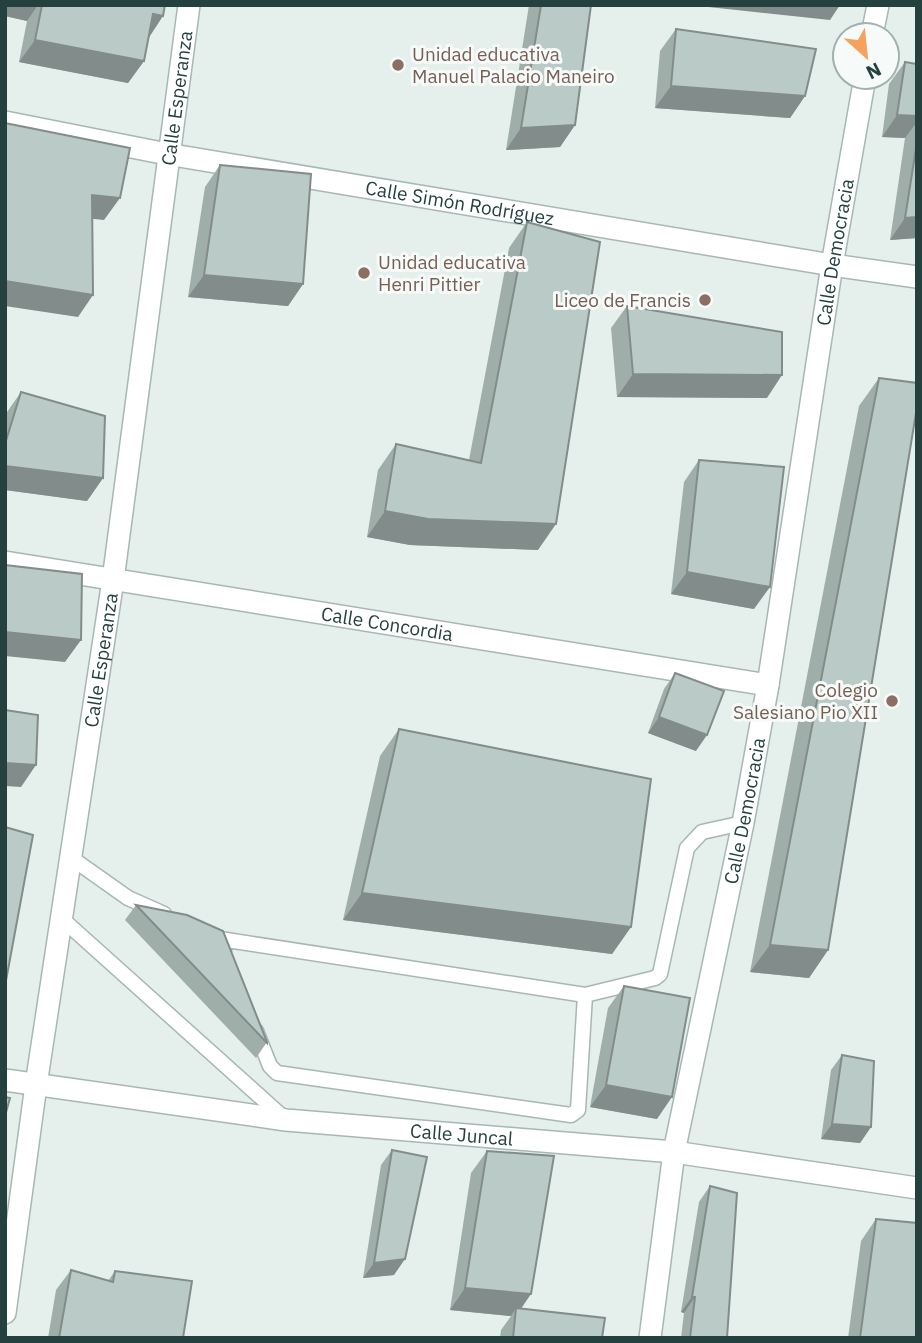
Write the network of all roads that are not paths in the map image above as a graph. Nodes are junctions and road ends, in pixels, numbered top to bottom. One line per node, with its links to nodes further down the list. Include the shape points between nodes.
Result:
1 (189, 5): 4 (street, Calle Esperanza)
2 (863, 91): 5 (street, Calle Democracia)
3 (5, 122): 4 (street, Calle Simón Rodríguez)
4 (167, 154): 5 (street, Calle Simón Rodríguez); 8 (street, Calle Esperanza)
5 (832, 265): 6 (street, Calle Simón Rodríguez); 9 (street, Calle Democracia)
6 (917, 276)
7 (5, 562): 8 (street, Calle Concordia)
8 (113, 580): 9 (street, Calle Concordia); 11 (street, Calle Esperanza)
9 (768, 685): 10 (street, Calle Democracia)
10 (743, 822): 15 (lane, via 702,832 687,848 660,974); 20 (street, Calle Democracia)
11 (70, 857): 12 (street, Calle Esperanza); 13 (lane, via 128,898)
12 (61, 918): 18 (street, Calle Esperanza); 19 (lane)
13 (183, 922)
14 (230, 964): 15 (lane, via 214,936)
15 (585, 995): 16 (lane, via 578,1110 571,1115 277,1073)
16 (250, 1015)
17 (5, 1080): 18 (street, Calle Juncal)
18 (36, 1084): 19 (street, Calle Juncal); 22 (street, Calle Esperanza)
19 (286, 1120): 20 (street, Calle Juncal)
20 (674, 1152): 21 (street, Calle Juncal); 23 (street, Calle Democracia)
21 (917, 1188)
22 (5, 1313)
23 (650, 1338)

